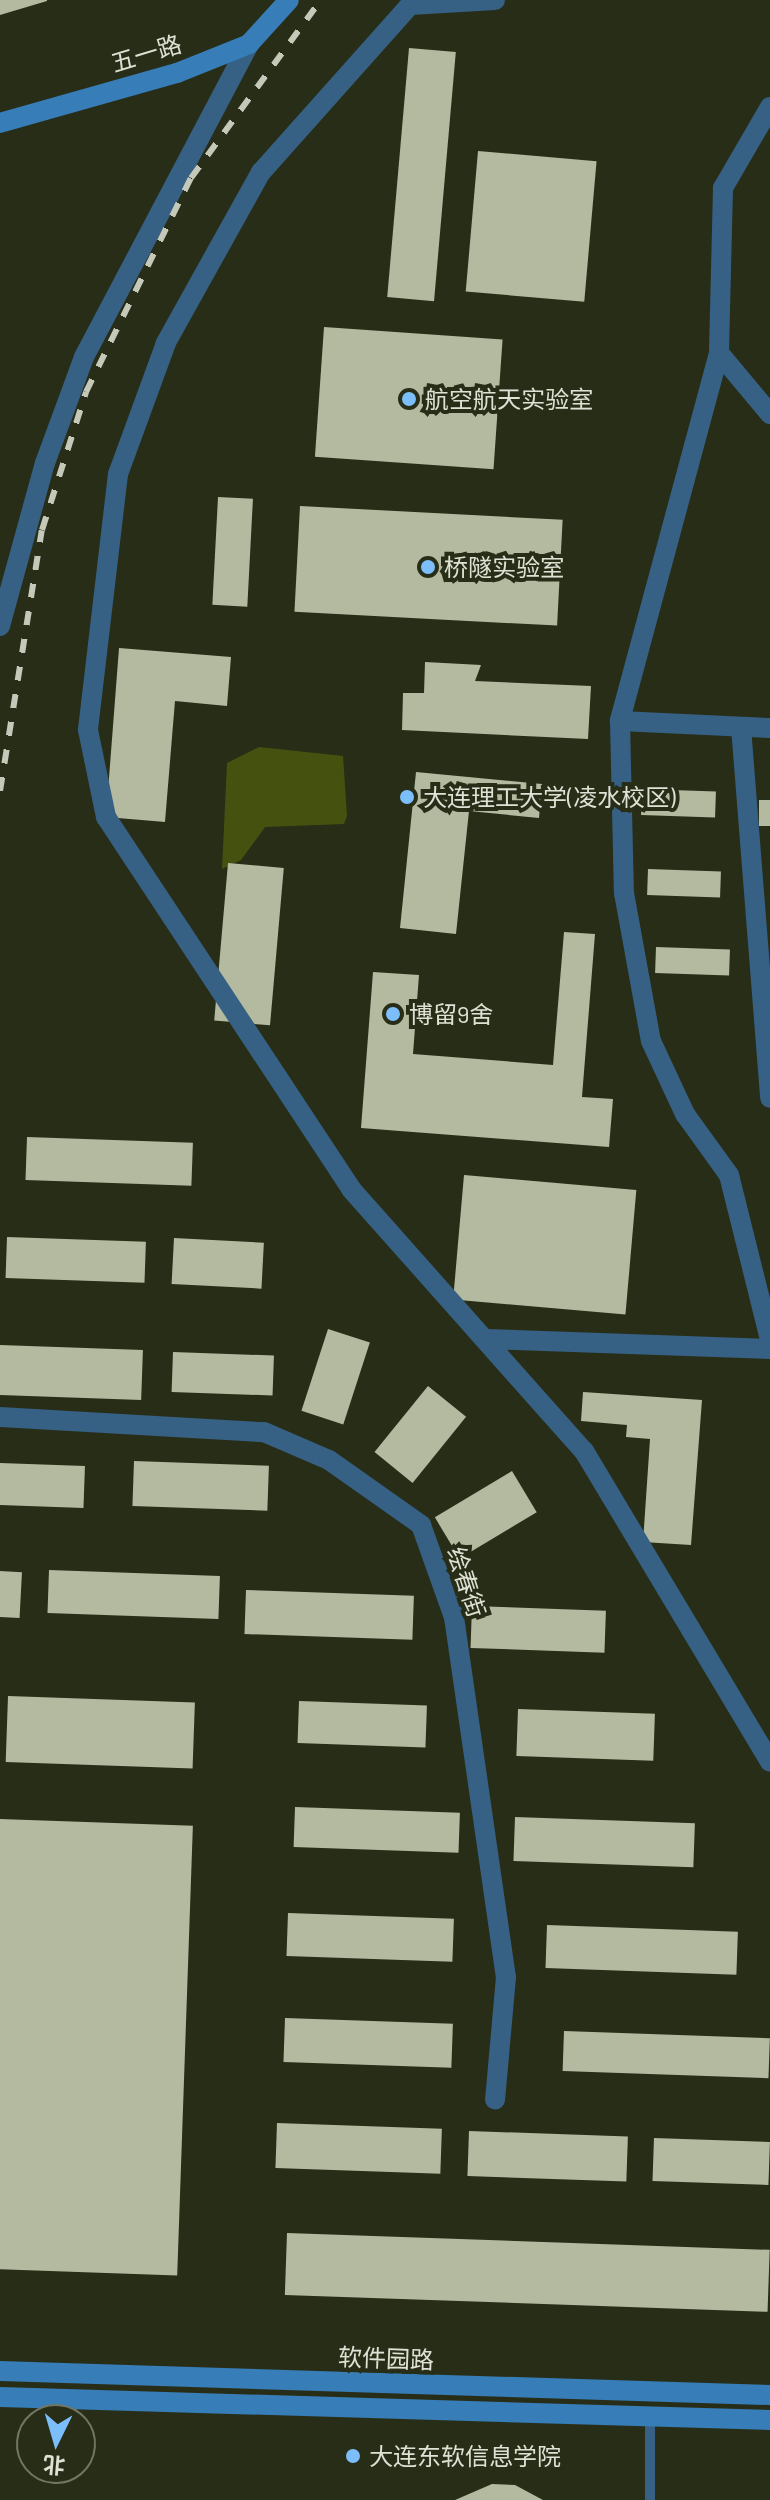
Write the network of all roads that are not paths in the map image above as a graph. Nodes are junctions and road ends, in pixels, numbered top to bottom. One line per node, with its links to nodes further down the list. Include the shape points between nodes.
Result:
1 (289, 0): 3 (main road, 五一路)
2 (495, 0): 13 (street, via 410,5 337,79 254,185 166,343 118,474 88,730 114,830 351,1189)
3 (249, 44): 5 (main road, 五一路, via 177,73); 8 (street, via 84,357)
4 (770, 107): 6 (street, via 723,188)
5 (0, 123)
6 (719, 353): 7 (street); 9 (street)
7 (770, 414)
8 (0, 626)
9 (620, 721): 10 (street); 14 (street, via 624,893 651,1041 685,1114 729,1175)
10 (741, 727): 11 (street); 12 (street)
11 (770, 728)
12 (770, 1098)
13 (485, 1339): 15 (street); 17 (street, via 584,1451)
14 (770, 1339)
15 (770, 1349)
16 (0, 1417): 18 (street, 绘春街, via 264,1432 329,1460 421,1525 454,1617 506,1977)
17 (770, 1762)
18 (495, 2100)
19 (0, 2371): 20 (main road, 软件园路)
20 (770, 2395)
21 (0, 2397): 22 (main road, 软件园路)
22 (650, 2416): 23 (main road, 软件园路); 24 (lane)
23 (770, 2420)
24 (650, 2500)

